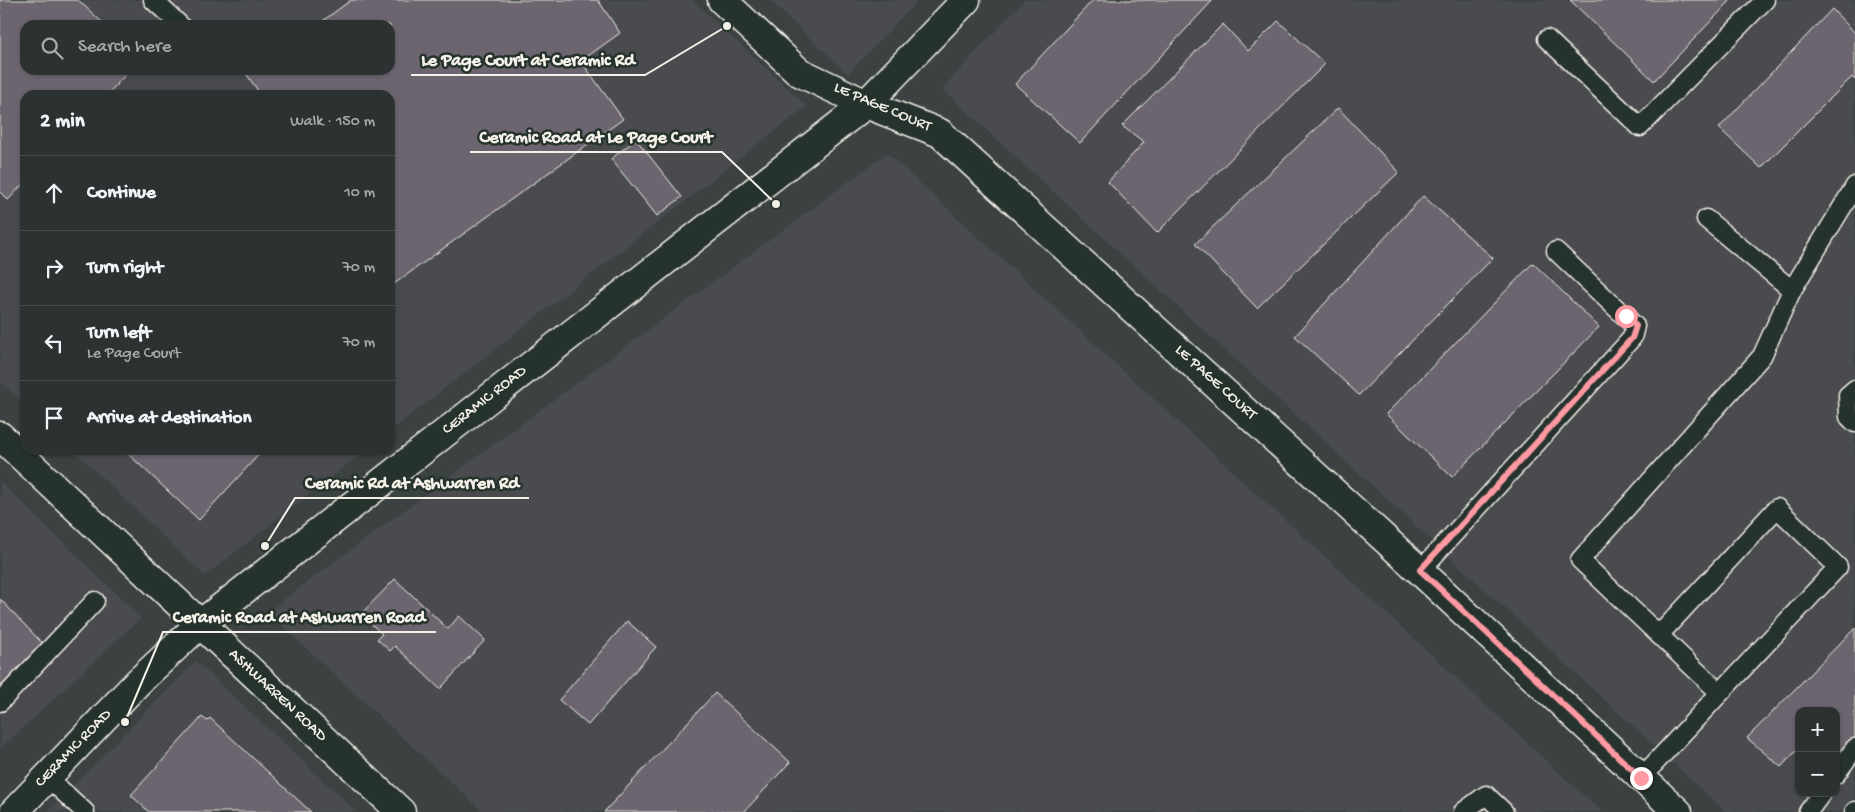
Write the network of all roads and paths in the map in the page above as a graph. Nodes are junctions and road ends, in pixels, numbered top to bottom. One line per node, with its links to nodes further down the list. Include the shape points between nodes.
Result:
1 (153, 0): 5 (lane)
2 (722, 0): 7 (street, LE PAGE COURT, via 799,72)
3 (966, 0): 7 (street, CERAMIC ROAD)
4 (1765, 0): 6 (lane, via 1640,127)
5 (175, 20)
6 (1547, 39)
7 (866, 104): 17 (street, LE PAGE COURT, via 940,133); 19 (street, CERAMIC ROAD)
8 (1855, 186): 11 (lane)
9 (1706, 219): 11 (lane)
10 (1556, 251): 17 (lane, via 1636,326 1632,338)
11 (1792, 290): 20 (lane, via 1762,356 1580,560)
12 (1855, 388): 13 (lane, via 1848,395 1849,418)
13 (1855, 423)
14 (0, 436): 16 (street, ASHWARREN ROAD)
15 (20, 455): 19 (street, ASHWARREN ROAD)
16 (20, 455)
17 (1420, 570): 26 (street, LE PAGE COURT)
18 (95, 602): 22 (lane)
19 (199, 624): 25 (street, CERAMIC ROAD); 30 (street, ASHWARREN ROAD)
20 (1659, 635): 21 (lane); 21 (lane, via 1777,508 1838,567)
21 (1720, 693): 26 (lane)
22 (0, 702)
23 (1855, 748): 24 (lane)
24 (1840, 769)
25 (47, 776): 28 (street, CERAMIC ROAD); 29 (lane)
26 (1641, 778): 33 (street, LE PAGE COURT)
27 (1819, 797): 34 (lane)
28 (14, 812)
29 (85, 812)
30 (401, 812)
31 (1463, 812): 32 (lane, via 1486,795)
32 (1504, 812)
33 (1678, 812)
34 (1808, 812)

